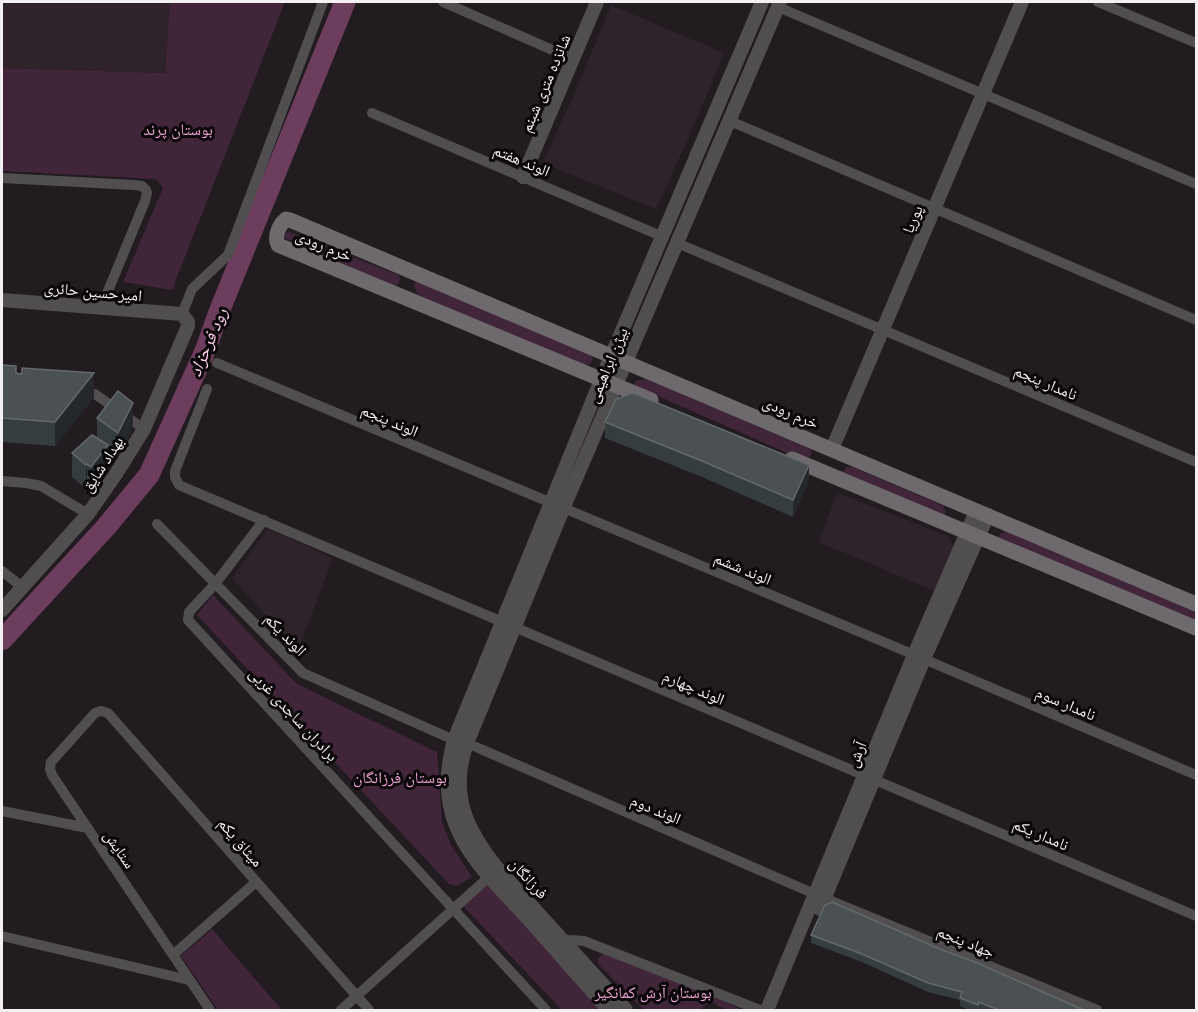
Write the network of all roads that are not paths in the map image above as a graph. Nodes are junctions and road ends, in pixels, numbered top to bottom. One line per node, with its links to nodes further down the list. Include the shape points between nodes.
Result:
1 (323, 2): 24 (street, via 228,255 192,289)
2 (443, 2): 9 (street)
3 (597, 2): 9 (street, شانزده متری شبنم)
4 (762, 2): 12 (street, بیژن ابراهیمی)
5 (1022, 2): 10 (street, پوریا)
6 (1098, 2): 8 (street)
7 (775, 3): 10 (street); 13 (street, بیژن ابراهیمی)
8 (1197, 43)
9 (573, 59): 14 (street, شانزده متری شبنم)
10 (983, 93): 16 (street); 17 (street, پوریا)
11 (372, 113): 14 (street, الوند هفتم)
12 (715, 113): 13 (street); 18 (street, بیژن ابراهیمی)
13 (730, 121): 17 (street); 19 (street, بیژن ابراهیمی)
14 (523, 177): 18 (street, الوند هفتم)
15 (2, 178): 23 (street, via 134,185 146,190)
16 (1197, 184)
17 (934, 209): 25 (street); 26 (street, پوریا)
18 (661, 236): 19 (street); 27 (street, بیژن ابراهیمی)
19 (677, 243): 26 (street, نامدار پنجم); 28 (street, بیژن ابراهیمی)
20 (411, 271): 21 (main road); 21 (main road, خرم رودی, via 290,220 284,221 278,231 278,245); 27 (main road, خرم رودی)
21 (401, 296): 30 (main road, خرم رودی)
22 (2, 300): 23 (street, امیرحسین حائری)
23 (101, 308): 24 (street, امیرحسین حائری)
24 (182, 314): 35 (street, بهداد شایق, via 188,326)
25 (1197, 320)
26 (883, 330): 36 (street, پوریا); 38 (street, نامدار پنجم)
27 (611, 356): 28 (main road, خرم رودی); 30 (street, بیژن ابراهیمی)
28 (627, 362): 31 (street, بیژن ابراهیمی); 36 (main road, خرم رودی)
29 (217, 363): 41 (street, الوند پنجم)
30 (601, 380): 31 (main road, خرم رودی); 41 (street, بیژن ابراهیمی)
31 (616, 386): 34 (main road, خرم رودی); 41 (street, بیژن ابراهیمی)
32 (207, 389): 44 (street, الوند چهارم, via 175,477 179,485)
33 (95, 394): 35 (street)
34 (660, 404)
35 (144, 429): 43 (street, بهداد شایق)
36 (832, 449): 39 (main road); 42 (main road, خرم رودی)
37 (779, 454): 39 (main road)
38 (1197, 462)
39 (823, 472): 46 (main road)
40 (2, 481): 43 (street, via 41,486)
41 (557, 507): 52 (street, بیژن ابراهیمی); 54 (street, الوند ششم)
42 (982, 513): 46 (street, آرش); 50 (main road, خرم رودی)
43 (88, 514): 49 (street, بهداد شایق)
44 (264, 520): 48 (street); 52 (street, الوند چهارم)
45 (157, 524): 48 (street, الوند یکم)
46 (973, 535): 53 (main road); 54 (street, آرش)
47 (2, 571): 49 (street)
48 (215, 584): 56 (street, الوند یکم, via 303,673); 64 (street, برادران ساجدی غربی, via 189,612 188,620)
49 (22, 587): 51 (street, بهداد شایق)
50 (1197, 604)
51 (2, 609)
52 (508, 625): 56 (street, بیژن ابراهیمی); 58 (street, الوند چهارم)
53 (1197, 628)
54 (919, 657): 57 (street, نامدار سوم); 58 (street, آرش)
55 (101, 711): 60 (street, ستایش, via 51,762 50,769); 62 (street, میثاق یکم, via 108,713)
56 (466, 744): 61 (street, فرزانگان, via 459,785 462,802 474,836); 63 (street, الوند دوم)
57 (1197, 775)
58 (870, 777): 63 (street, آرش); 65 (street, نامدار یکم)
59 (2, 811): 60 (street)
60 (88, 828): 68 (street, ستایش)
61 (494, 872): 64 (street); 67 (street, فرزانگان)
62 (256, 882): 68 (street); 70 (street, میثاق یکم)
63 (820, 896): 78 (street, آرش); 79 (street, آرش); 80 (street, جهاد پنجم)
64 (452, 909): 70 (street); 74 (street, برادران ساجدی غربی)
65 (1197, 916)
66 (2, 936): 69 (street)
67 (559, 945): 75 (street, فرزانگان); 76 (street, فرزانگان); 77 (street, via 570,940 584,941)
68 (173, 955): 69 (street, ستایش)
69 (189, 980): 71 (street, ستایش)
70 (356, 997): 72 (street); 73 (street, میثاق یکم)
71 (210, 1011)
72 (341, 1011)
73 (369, 1011)
74 (546, 1011)
75 (609, 1011)
76 (626, 1011)
77 (759, 1011)
78 (767, 1011)
79 (776, 1011)
80 (1096, 1011)

